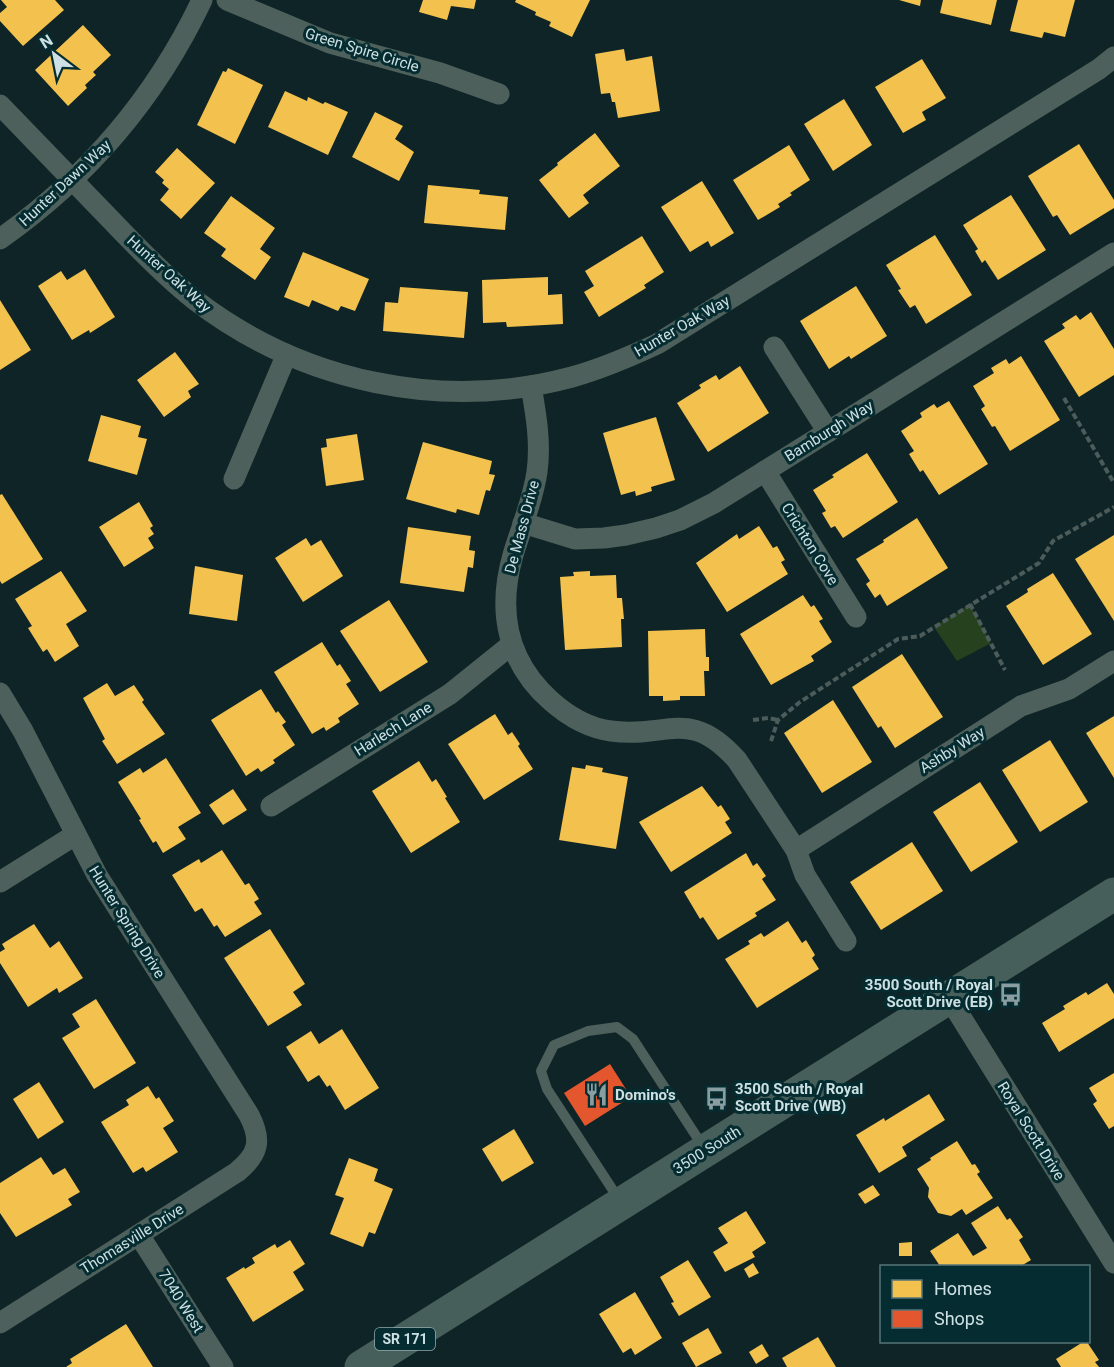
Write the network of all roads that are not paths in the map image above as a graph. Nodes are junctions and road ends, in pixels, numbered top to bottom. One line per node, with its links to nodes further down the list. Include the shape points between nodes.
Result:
1 (202, 0): 6 (street, Hunter Dawn Way, via 178,48 137,108)
2 (227, 0): 4 (street, Green Spire Circle, via 330,43 440,73)
3 (1114, 57): 11 (street, Hunter Oak Way, via 657,344 600,368)
4 (499, 94)
5 (0, 105): 6 (street, Hunter Oak Way)
6 (72, 180): 7 (street, Hunter Dawn Way); 10 (street, Hunter Oak Way, via 194,299)
7 (0, 239)
8 (1114, 253): 12 (street, Bamburgh Way)
9 (774, 347): 12 (street)
10 (286, 356): 11 (street, Hunter Oak Way, via 351,378 390,386 475,391); 14 (street)
11 (531, 386): 15 (street, De Mass Drive, via 538,454 534,489)
12 (828, 432): 13 (street, Bamburgh Way)
13 (765, 471): 15 (street, Bamburgh Way, via 680,520 626,535 575,539); 16 (street, Crichton Cove)
14 (234, 479)
15 (523, 523): 17 (street, De Mass Drive, via 506,595)
16 (856, 616)
17 (511, 645): 20 (street, Harlech Lane, via 455,690); 22 (street, De Mass Drive, via 548,699 577,721 611,731 680,727 717,740 737,760)
18 (1114, 661): 22 (street, Ashby Way, via 1069,689 1021,706)
19 (0, 693): 21 (street, Hunter Spring Drive)
20 (271, 806)
21 (75, 835): 23 (street); 27 (street, Hunter Spring Drive, via 249,1115 256,1130)
22 (796, 850): 25 (street, De Mass Drive, via 805,875)
23 (0, 882)
24 (1114, 894): 26 (main road, 3500 South / SR 171)
25 (846, 941)
26 (949, 998): 28 (main road, 3500 South / SR 171); 31 (street, Royal Scott Drive)
27 (256, 1147): 30 (street, Thomasville Drive, via 237,1172)
28 (706, 1151): 29 (main road, 3500 South / SR 171); 29 (lane, via 633,1039 617,1027 588,1031 554,1045 541,1071 547,1089)
29 (622, 1204): 34 (main road, 3500 South / SR 171)
30 (139, 1235): 32 (street, Thomasville Drive); 33 (street, 7040 West)
31 (1114, 1263)
32 (0, 1323)
33 (223, 1367)
34 (361, 1367)

